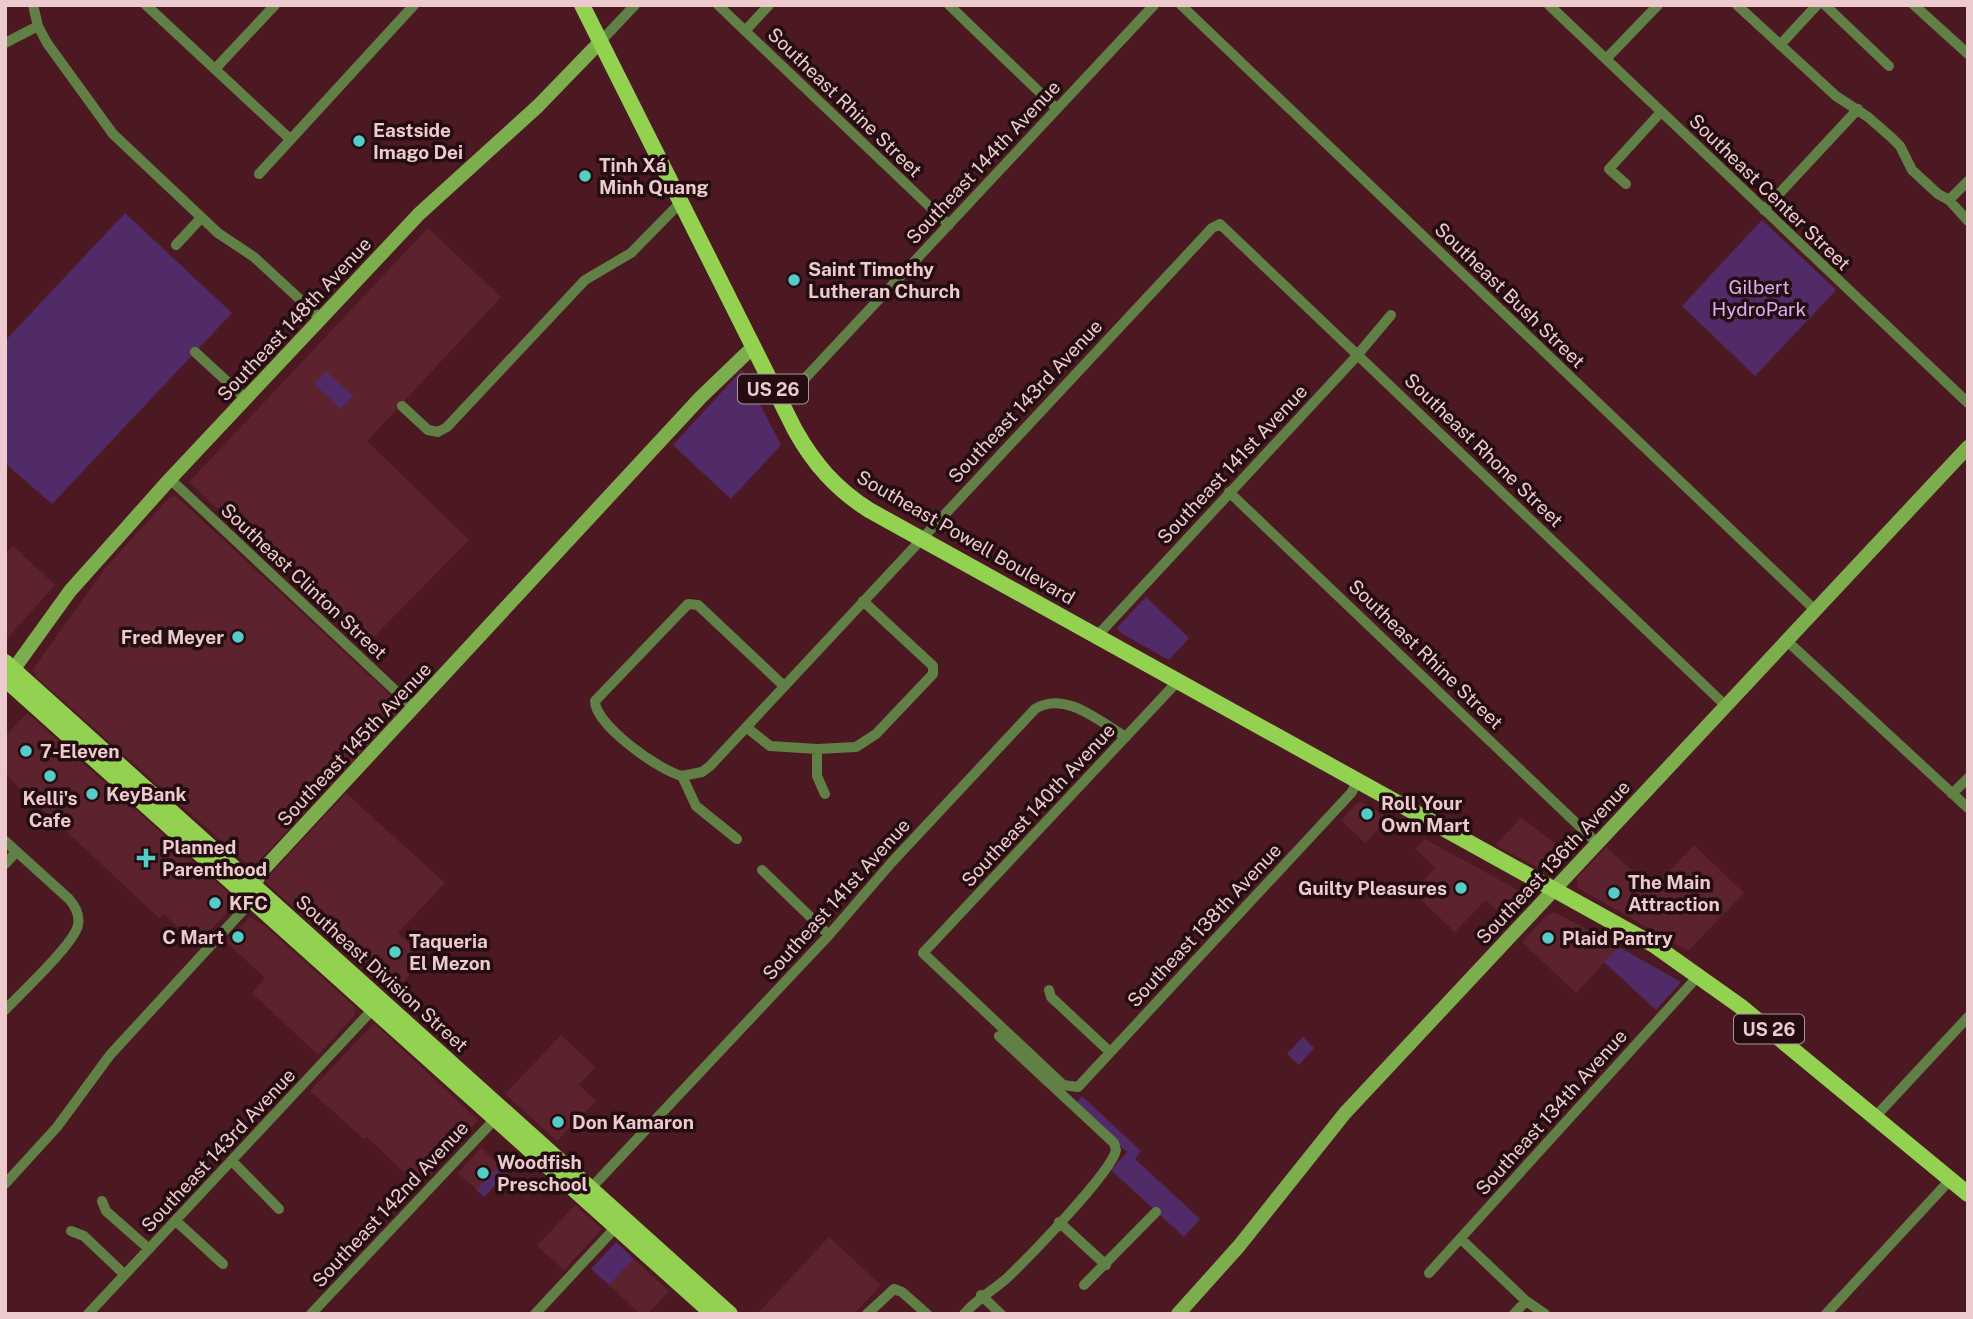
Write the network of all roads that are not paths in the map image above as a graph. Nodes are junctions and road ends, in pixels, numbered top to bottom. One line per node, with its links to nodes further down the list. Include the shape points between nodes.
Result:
1 (33, 5): 18 (street)
2 (146, 5): 26 (street)
3 (275, 5): 26 (street)
4 (414, 5): 30 (street)
5 (582, 5): 20 (main road, Southeast Powell Boulevard / US 26)
6 (635, 5): 20 (street, Southeast 148th Avenue)
7 (718, 5): 19 (street, Southeast Rhine Street)
8 (769, 5): 19 (street)
9 (949, 5): 27 (street)
10 (1154, 5): 27 (street, Southeast 144th Avenue)
11 (1181, 5): 56 (street, Southeast Bush Street)
12 (1549, 5): 24 (street, Southeast Center Street)
13 (1658, 5): 24 (street)
14 (1737, 5): 22 (street)
15 (1817, 5): 22 (street)
16 (1825, 5): 25 (street)
17 (1914, 5): 23 (street)
18 (38, 26): 21 (street); 37 (street, via 104,125)
19 (745, 31): 40 (street, Southeast Rhine Street)
20 (600, 42): 35 (main road, Southeast Powell Boulevard / US 26); 43 (street, Southeast 148th Avenue, via 438,194)
21 (5, 43)
22 (1780, 45): 28 (street, via 1836,96)
23 (1968, 54)
24 (1606, 59): 29 (street, Southeast Center Street)
25 (1889, 66)
26 (215, 69): 30 (street)
27 (1057, 109): 40 (street, Southeast 144th Avenue)
28 (1858, 109): 34 (street, via 1900,146 1912,170); 36 (street)
29 (1661, 112): 33 (street, via 1609,169); 36 (street, Southeast Center Street)
30 (290, 139): 31 (street)
31 (259, 174)
32 (1968, 181): 34 (street)
33 (1626, 184)
34 (1949, 200): 38 (street)
35 (680, 203): 44 (main road, Southeast Powell Boulevard / US 26); 50 (street, via 631,253 585,280 438,432 428,430)
36 (1764, 210): 48 (street, Southeast Center Street)
37 (201, 218): 41 (street); 43 (street, via 248,252)
38 (1968, 221)
39 (1217, 224): 46 (street, Southeast Rhone Street, via 1231,231); 54 (street, Southeast 143rd Avenue)
40 (948, 225): 49 (street, Southeast 144th Avenue)
41 (176, 245)
42 (1391, 315): 46 (street, Southeast 141st Avenue)
43 (320, 318): 47 (street, Southeast 148th Avenue)
44 (752, 347): 49 (main road, Southeast Powell Boulevard / US 26); 63 (street, Southeast 145th Avenue)
45 (195, 352): 47 (street)
46 (1358, 353): 53 (street, Southeast 141st Avenue); 62 (street, Southeast Rhone Street)
47 (245, 398): 52 (street, Southeast 148th Avenue)
48 (1968, 403)
49 (781, 404): 54 (main road, Southeast Powell Boulevard / US 26, via 828,479 854,500)
50 (402, 406)
51 (1968, 447): 56 (street, Southeast 136th Avenue)
52 (170, 479): 59 (street, Southeast 148th Avenue, via 70,590); 63 (street, Southeast Clinton Street)
53 (1229, 492): 57 (street, Southeast 141st Avenue); 75 (street, Southeast Rhine Street)
54 (920, 538): 55 (street, Southeast 143rd Avenue); 57 (main road, Southeast Powell Boulevard / US 26)
55 (863, 601): 61 (street, Southeast 143rd Avenue); 66 (street, via 933,666 933,674 867,742)
56 (1815, 610): 58 (street, Southeast 136th Avenue)
57 (1097, 636): 60 (main road, Southeast Powell Boulevard / US 26)
58 (1786, 640): 62 (street, Southeast 136th Avenue); 71 (street)
59 (7, 675): 80 (main road, Southeast Division Street)
60 (1178, 681): 65 (street, Southeast 140th Avenue); 69 (main road, Southeast Powell Boulevard / US 26)
61 (784, 686): 64 (street, Southeast 143rd Avenue); 67 (street, via 698,605 681,608 596,702 596,711 661,769)
62 (1726, 706): 75 (street, Southeast 136th Avenue)
63 (414, 708): 80 (street, Southeast 145th Avenue, via 260,873)
64 (746, 727): 66 (street, via 770,746); 67 (street, Southeast 143rd Avenue, via 710,766)
65 (1126, 737): 81 (street, Southeast 141st Avenue, via 1068,704 1052,702 1035,709); 90 (street, Southeast 140th Avenue, via 923,953)
66 (817, 749): 70 (street, via 817,776)
67 (682, 776): 73 (street, via 696,806)
68 (1968, 778): 71 (street)
69 (1357, 781): 79 (main road, Southeast Powell Boulevard / US 26, via 1491,852); 89 (street, Southeast 138th Avenue, via 1352,792)
70 (825, 794)
71 (1952, 794): 72 (street)
72 (1968, 808)
73 (737, 839)
74 (5, 841): 76 (street)
75 (1597, 843): 79 (street, Southeast 136th Avenue)
76 (16, 852): 77 (street); 85 (street, via 76,906 78,928)
77 (5, 863)
78 (762, 870): 81 (street)
79 (1552, 892): 82 (main road, Southeast Powell Boulevard / US 26); 125 (street, Southeast 136th Avenue, via 1326,1134 1239,1247)
80 (251, 893): 84 (main road, Southeast Division Street); 87 (main road, Southeast Division Street); 95 (street, Southeast 145th Avenue, via 246,907 110,1055 57,1127)
81 (829, 935): 96 (street, Southeast 141st Avenue)
82 (1699, 975): 91 (main road, Southeast Powell Boulevard / US 26); 105 (street, Southeast 134th Avenue)
83 (1049, 990): 89 (street)
84 (373, 1009): 87 (main road); 92 (main road, Southeast Division Street); 93 (street, Southeast 143rd Avenue)
85 (5, 1010)
86 (1968, 1017): 91 (street)
87 (411, 1027): 96 (main road, Southeast Division Street)
88 (999, 1036): 102 (street, via 1114,1143 1116,1150 1106,1170)
89 (1110, 1052): 90 (street, Southeast 138th Avenue)
90 (1072, 1088)
91 (1875, 1117): 94 (main road, Southeast Powell Boulevard / US 26)
92 (495, 1119): 96 (main road, Southeast Division Street); 117 (street, Southeast 142nd Avenue)
93 (232, 1161): 99 (street); 101 (street, Southeast 143rd Avenue)
94 (1950, 1180): 97 (main road, Southeast Powell Boulevard / US 26); 115 (street)
95 (5, 1184)
96 (586, 1191): 103 (main road, Southeast Division Street); 106 (main road, Southeast Division Street)
97 (1968, 1194)
98 (102, 1201): 107 (street, via 106,1211)
99 (279, 1209)
100 (1156, 1212): 109 (street)
101 (176, 1221): 107 (street, Southeast 143rd Avenue); 108 (street)
102 (1059, 1222): 109 (street); 113 (street, via 1004,1281)
103 (617, 1226): 106 (main road, via 622,1223); 118 (street); 119 (main road, Southeast Division Street)
104 (71, 1231): 111 (street, via 84,1236)
105 (1461, 1239): 110 (street, Southeast 134th Avenue); 114 (street)
106 (656, 1245): 120 (main road, Southeast Division Street)
107 (149, 1249): 111 (street, Southeast 143rd Avenue)
108 (223, 1264)
109 (1106, 1265): 112 (street)
110 (1429, 1273)
111 (124, 1274): 116 (street, Southeast 143rd Avenue)
112 (1084, 1285)
113 (981, 1295): 123 (street); 124 (street)
114 (1526, 1301): 126 (street); 127 (street)
115 (1830, 1312)
116 (88, 1314)
117 (311, 1314)
118 (535, 1314)
119 (713, 1314)
120 (730, 1314)
121 (867, 1314): 122 (street, via 894,1289)
122 (927, 1314)
123 (964, 1314)
124 (1001, 1314)
125 (1178, 1314)
126 (1514, 1314)
127 (1545, 1314)

